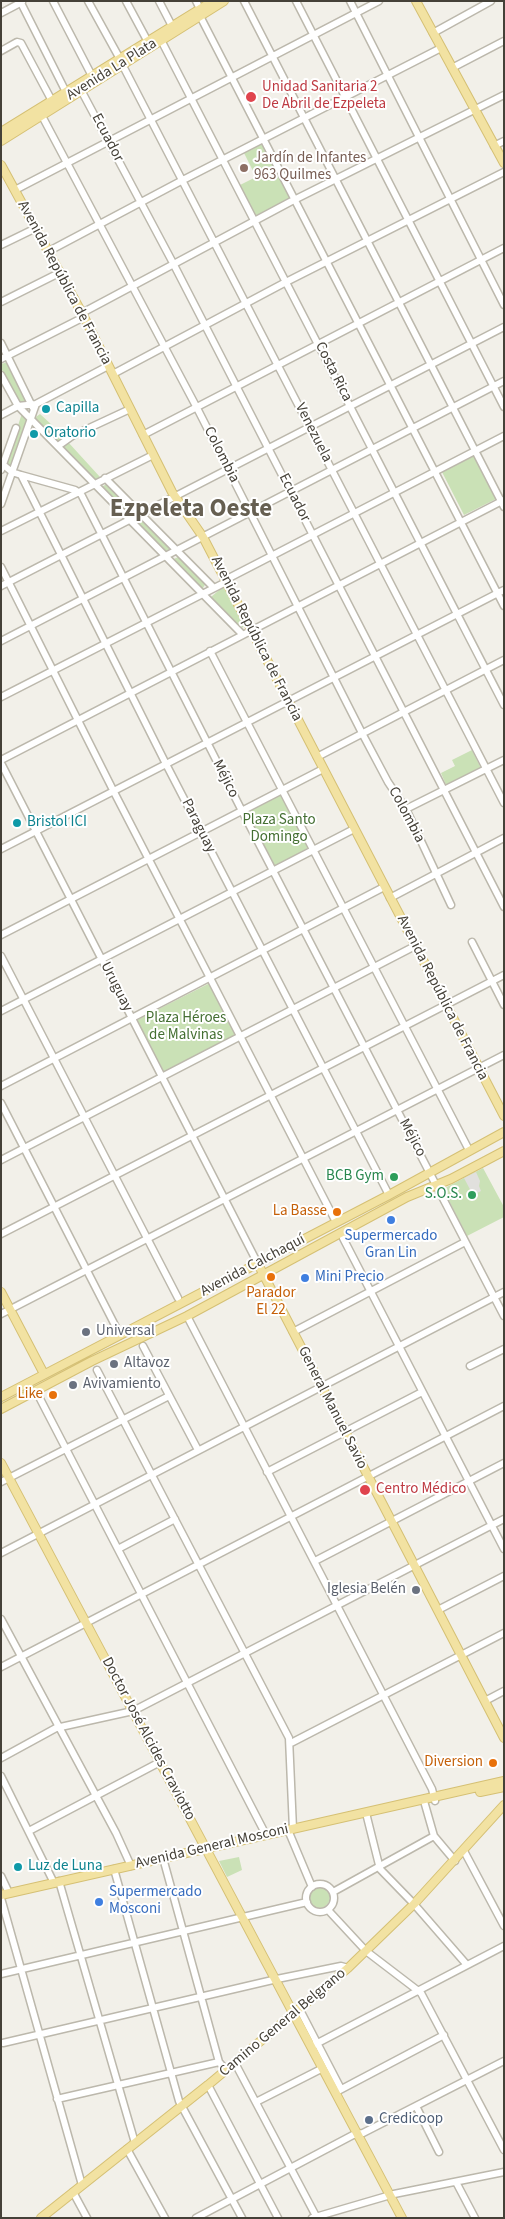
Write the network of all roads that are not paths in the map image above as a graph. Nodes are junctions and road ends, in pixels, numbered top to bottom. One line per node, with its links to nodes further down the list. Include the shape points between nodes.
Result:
1 (53, 1): 30 (street)
2 (88, 1): 27 (street, Venezuela)
3 (126, 1): 23 (street)
4 (160, 1): 18 (street)
5 (196, 1): 16 (street)
6 (213, 1): 16 (main road, Avenida La Plata)
7 (224, 1): 16 (main road, Avenida La Plata)
8 (244, 1): 26 (street)
9 (296, 1): 20 (street)
10 (350, 1): 17 (street)
11 (379, 1): 17 (street)
12 (416, 1): 19 (main road)
13 (491, 1): 19 (street)
14 (21, 2): 15 (street); 33 (street)
15 (1, 13)
16 (200, 13): 18 (main road, Avenida La Plata); 21 (main road, Avenida La Plata); 31 (street)
17 (356, 13): 20 (street); 29 (street)
18 (172, 26): 23 (main road, Avenida La Plata)
19 (433, 33): 24 (main road)
20 (314, 35): 26 (street); 35 (street)
21 (161, 40): 27 (main road, Avenida La Plata); 36 (street, Costa Rica)
22 (504, 41): 28 (street)
23 (148, 42): 27 (main road, Avenida La Plata)
24 (441, 48): 28 (main road); 29 (street)
25 (1, 51): 37 (street, via 17,42 22,43)
26 (273, 56): 31 (street); 40 (street)
27 (121, 61): 30 (main road, Avenida La Plata); 32 (main road, Avenida La Plata); 41 (street, Venezuela)
28 (452, 68): 38 (main road)
29 (387, 74): 35 (street); 44 (street)
30 (92, 76): 33 (main road, Avenida La Plata)
31 (232, 77): 36 (street); 43 (street)
32 (81, 90): 39 (main road, Avenida La Plata); 46 (street, Ecuador)
33 (66, 92): 37 (main road, Avenida La Plata)
34 (504, 95): 38 (street)
35 (346, 96): 40 (street); 49 (street)
36 (191, 98): 41 (street); 50 (street, Costa Rica)
37 (52, 101): 42 (main road, Avenida La Plata)
38 (475, 110): 44 (street); 48 (main road)
39 (42, 114): 45 (main road, Avenida La Plata); 51 (street, Colombia)
40 (303, 118): 43 (street); 55 (street)
41 (149, 120): 46 (street); 56 (street, Venezuela)
42 (1, 132)
43 (264, 138): 50 (street); 59 (street)
44 (418, 138): 49 (street); 58 (street)
45 (1, 141)
46 (108, 141): 51 (street); 60 (street, Ecuador)
47 (504, 142): 48 (street)
48 (494, 146): 52 (main road)
49 (377, 158): 55 (street); 61 (street)
50 (223, 159): 56 (street); 62 (street, Costa Rica)
51 (68, 163): 57 (street); 63 (street, Colombia)
52 (504, 164)
53 (1, 165): 57 (main road, Avenida República de Francia)
54 (504, 172): 58 (street)
55 (335, 180): 59 (street); 65 (street)
56 (181, 181): 60 (street); 66 (street, Venezuela)
57 (15, 190): 64 (main road, Avenida República de Francia)
58 (449, 199): 61 (street); 70 (street)
59 (294, 200): 62 (street); 72 (street)
60 (141, 202): 63 (street); 71 (street, Ecuador)
61 (408, 220): 65 (street); 74 (street)
62 (254, 221): 66 (street); 75 (street, Costa Rica)
63 (99, 224): 69 (street); 76 (street, Colombia)
64 (36, 228): 67 (street); 69 (main road, Avenida República de Francia)
65 (366, 241): 72 (street); 78 (street)
66 (214, 242): 71 (street); 79 (street, Venezuela)
67 (1, 245)
68 (504, 248): 70 (street)
69 (49, 251): 73 (main road, Avenida República de Francia)
70 (481, 260): 74 (street); 80 (street)
71 (174, 263): 76 (street); 83 (street, Ecuador)
72 (326, 263): 75 (street); 82 (street)
73 (61, 272): 77 (street); 81 (main road, Avenida República de Francia)
74 (441, 281): 78 (street); 87 (street)
75 (286, 282): 79 (street); 86 (street, Costa Rica)
76 (132, 286): 81 (street); 88 (street, Colombia)
77 (1, 302)
78 (399, 303): 82 (street); 90 (street)
79 (245, 304): 83 (street); 91 (street, Venezuela)
80 (504, 305)
81 (83, 315): 89 (street); 92 (main road, Avenida República de Francia)
82 (358, 324): 86 (street); 96 (street)
83 (205, 325): 88 (street); 98 (street, Ecuador)
84 (504, 327): 87 (street)
85 (1, 343): 89 (street)
86 (318, 344): 91 (street); 101 (street, Costa Rica)
87 (472, 344): 90 (street); 97 (street)
88 (164, 346): 93 (street); 105 (street, Colombia)
89 (4, 357): 100 (street)
90 (431, 364): 96 (street); 102 (street)
91 (278, 365): 98 (street); 108 (street, Venezuela)
92 (108, 366): 93 (main road, Avenida República de Francia); 100 (street)
93 (113, 374): 104 (main road, Avenida República de Francia)
94 (1, 375): 99 (street)
95 (504, 381): 97 (street)
96 (390, 386): 101 (street); 110 (street)
97 (493, 386): 102 (street); 103 (street)
98 (237, 387): 105 (street); 114 (street, Ecuador)
99 (18, 406): 100 (street); 106 (street); 107 (street)
100 (34, 406): 107 (street)
101 (349, 406): 108 (street); 115 (street, Costa Rica)
102 (453, 407): 110 (street); 116 (street)
103 (504, 407)
104 (130, 408): 111 (main road, Avenida República de Francia); 113 (street)
105 (197, 408): 111 (street); 119 (street, Colombia)
106 (1, 415)
107 (30, 420): 113 (street); 122 (street)
108 (309, 427): 114 (street); 120 (street, Venezuela)
109 (16, 428): 118 (street)
110 (412, 429): 115 (street); 121 (street)
111 (143, 435): 117 (main road, Avenida República de Francia)
112 (504, 436): 116 (street)
113 (58, 446): 125 (street)
114 (269, 449): 119 (street); 127 (street, Ecuador)
115 (372, 449): 120 (street); 128 (street, Costa Rica)
116 (475, 450): 121 (street); 130 (street)
117 (153, 455): 124 (street); 129 (main road, Avenida República de Francia)
118 (2, 468): 122 (street)
119 (228, 470): 129 (street); 133 (street, Colombia)
120 (331, 470): 127 (street); 134 (street, Venezuela)
121 (434, 471): 128 (street); 137 (street)
122 (12, 472): 123 (street); 131 (street)
123 (21, 475): 126 (street); 132 (street, Paraguay)
124 (105, 478): 125 (street); 135 (street)
125 (94, 483): 126 (street); 136 (street)
126 (78, 491): 132 (street); 139 (street, Méjico)
127 (290, 491): 133 (street); 140 (street, Ecuador)
128 (394, 492): 134 (street); 142 (street, Costa Rica)
129 (175, 497): 135 (street); 141 (main road, Avenida República de Francia)
130 (503, 503): 137 (street)
131 (1, 504)
132 (37, 512): 138 (street); 145 (street, Paraguay)
133 (250, 512): 141 (street); 144 (street, Colombia)
134 (353, 514): 140 (street); 147 (street, Venezuela)
135 (141, 515): 136 (street); 143 (street)
136 (129, 521): 139 (street); 146 (street)
137 (461, 522): 142 (street); 156 (street)
138 (1, 531)
139 (101, 535): 145 (street); 149 (street, Méjico)
140 (312, 535): 144 (street); 152 (street, Ecuador)
141 (203, 537): 143 (street); 150 (main road, Avenida República de Francia)
142 (420, 542): 147 (street); 161 (street, Costa Rica)
143 (178, 551): 146 (street); 154 (street)
144 (272, 555): 150 (street); 159 (street, Colombia)
145 (60, 556): 151 (street); 158 (street, Paraguay)
146 (166, 556): 149 (street); 157 (street)
147 (380, 563): 152 (street); 166 (street, Venezuela)
148 (1, 567): 151 (street)
149 (124, 578): 158 (street); 162 (street, Méjico)
150 (226, 581): 154 (street); 164 (main road, Avenida República de Francia)
151 (8, 582): 153 (street); 163 (street)
152 (338, 584): 159 (street); 170 (street, Ecuador)
153 (1, 586)
154 (214, 588): 157 (street)
155 (504, 590): 156 (street)
156 (497, 593): 160 (street); 161 (street)
157 (203, 594): 162 (street); 165 (street)
158 (82, 599): 163 (street); 168 (street, Paraguay)
159 (298, 605): 164 (street); 175 (street, Colombia)
160 (504, 606)
161 (457, 614): 166 (street); 173 (street, Costa Rica)
162 (146, 622): 168 (street); 174 (street, Méjico)
163 (31, 626): 167 (street); 172 (street)
164 (251, 630): 165 (street); 179 (main road, Avenida República de Francia)
165 (242, 634): 169 (street)
166 (416, 634): 170 (street); 176 (street, Venezuela)
167 (1, 641)
168 (105, 643): 172 (street); 177 (street, Paraguay)
169 (210, 651): 174 (street); 183 (street)
170 (375, 656): 175 (street); 181 (street, Ecuador)
171 (504, 660): 173 (street)
172 (54, 669): 178 (street); 182 (street)
173 (486, 670): 176 (street); 180 (street, Costa Rica)
174 (170, 672): 177 (street); 185 (street, Méjico)
175 (334, 677): 179 (street); 184 (street, Colombia)
176 (445, 690): 181 (street); 191 (street, Venezuela)
177 (129, 693): 182 (street); 189 (street, Paraguay)
178 (1, 697)
179 (288, 701): 183 (street); 186 (main road, Avenida República de Francia)
180 (504, 705)
181 (404, 711): 184 (street); 193 (street, Ecuador)
182 (78, 720): 188 (street); 194 (street)
183 (248, 721): 185 (street); 192 (street)
184 (362, 733): 186 (street); 196 (street, Colombia)
185 (207, 743): 189 (street); 197 (street, Méjico)
186 (317, 757): 190 (main road, Avenida República de Francia)
187 (504, 760): 191 (street)
188 (1, 762): 199 (street, Uruguay)
189 (166, 764): 194 (street); 200 (street, Paraguay)
190 (323, 769): 192 (street); 198 (main road, Avenida República de Francia)
191 (486, 769): 193 (street); 195 (street, Venezuela)
192 (284, 790): 197 (street); 203 (street)
193 (444, 790): 196 (street); 204 (street, Ecuador)
194 (114, 792): 199 (street); 205 (street)
195 (504, 803)
196 (406, 809): 207 (street, Colombia)
197 (242, 812): 200 (street); 206 (street, Méjico)
198 (354, 829): 203 (street); 208 (main road, Avenida República de Francia)
199 (36, 831): 202 (street); 212 (street, Uruguay)
200 (202, 832): 205 (street); 209 (street, Paraguay)
201 (504, 838): 204 (street)
202 (1, 848)
203 (314, 849): 206 (street); 215 (street)
204 (476, 853): 207 (street); 210 (street, Ecuador)
205 (149, 859): 212 (street); 216 (street)
206 (273, 870): 209 (street); 217 (street, Méjico)
207 (436, 873): 211 (street); 213 (street, Colombia)
208 (384, 887): 211 (main road, Avenida República de Francia); 215 (street)
209 (231, 892): 216 (street); 221 (street, Paraguay)
210 (501, 895): 214 (street, Ecuador)
211 (390, 898): 220 (main road, Avenida República de Francia)
212 (71, 899): 218 (street); 223 (street, Uruguay)
213 (451, 905)
214 (504, 907)
215 (344, 908): 217 (street); 224 (street)
216 (179, 920): 223 (street); 226 (street)
217 (304, 929): 221 (street); 228 (street, Méjico)
218 (1, 935)
219 (472, 942): 227 (street)
220 (415, 946): 224 (street); 230 (main road, Avenida República de Francia)
221 (262, 950): 226 (street); 232 (street, Paraguay)
222 (1, 956): 229 (street)
223 (102, 958): 229 (street); 234 (street, Uruguay)
224 (375, 967): 228 (street); 235 (street)
225 (504, 975): 227 (street)
226 (209, 978): 234 (street); 236 (street)
227 (492, 981): 230 (street); 231 (street)
228 (333, 988): 232 (street); 237 (street, Méjico)
229 (24, 999): 233 (street); 239 (street)
230 (446, 1005): 235 (street); 241 (main road, Avenida República de Francia)
231 (504, 1005)
232 (292, 1009): 236 (street); 240 (street, Paraguay)
233 (1, 1011)
234 (132, 1017): 239 (street); 242 (street, Uruguay)
235 (404, 1026): 237 (street); 244 (street)
236 (240, 1036): 242 (street); 245 (street)
237 (364, 1046): 240 (street); 247 (street, Méjico)
238 (504, 1055): 241 (street)
239 (54, 1058): 243 (street); 249 (street)
240 (323, 1068): 245 (street); 250 (street, Paraguay)
241 (478, 1068): 244 (street); 248 (main road, Avenida República de Francia)
242 (163, 1076): 249 (street); 252 (street, Uruguay)
243 (1, 1086)
244 (437, 1089): 247 (street); 254 (street)
245 (270, 1095): 252 (street); 256 (street)
246 (1, 1104): 253 (street)
247 (397, 1110): 250 (street); 258 (street, Méjico)
248 (504, 1116)
249 (86, 1117): 253 (street); 259 (street)
250 (355, 1131): 256 (street); 261 (street, Paraguay)
251 (504, 1132): 254 (main road, Avenida Calchaquí)
252 (192, 1134): 259 (street); 262 (street, Uruguay)
253 (24, 1149): 257 (street); 263 (street)
254 (469, 1150): 258 (main road, Avenida Calchaquí)
255 (504, 1151): 260 (main road, Avenida Calchaquí)
256 (302, 1158): 262 (street); 264 (street)
257 (1, 1160)
258 (429, 1172): 260 (street, Méjico); 261 (main road, Avenida Calchaquí)
259 (115, 1175): 263 (street); 266 (street)
260 (436, 1186): 268 (street, Méjico); 271 (main road, Avenida Calchaquí, via 407,1198)
261 (389, 1196): 264 (main road, Avenida Calchaquí)
262 (225, 1199): 266 (street); 269 (street, Uruguay)
263 (54, 1206): 265 (street); 270 (street)
264 (336, 1222): 269 (main road, Avenida Calchaquí)
265 (1, 1234)
266 (148, 1238): 270 (street); 276 (street)
267 (343, 1238): 272 (street)
268 (466, 1242): 272 (street); 275 (street, Méjico)
269 (258, 1264): 271 (main road, General Manuel Savio); 282 (main road, Avenida Calchaquí)
270 (86, 1271): 277 (street); 282 (street)
271 (264, 1275): 279 (main road, Avenida Calchaquí); 281 (main road, General Manuel Savio)
272 (370, 1291): 281 (street); 284 (street)
273 (1, 1292): 277 (main road)
274 (504, 1292): 275 (street)
275 (494, 1297): 280 (street, Méjico); 284 (street)
276 (178, 1298)
277 (10, 1310): 278 (street); 288 (main road)
278 (1, 1314)
279 (186, 1316): 288 (main road, Avenida Calchaquí); 297 (street)
280 (504, 1316)
281 (293, 1332): 289 (main road, General Manuel Savio)
282 (120, 1335): 288 (main road, Avenida Calchaquí)
283 (143, 1346): 293 (street)
284 (399, 1347): 289 (street); 291 (street)
285 (504, 1349): 286 (street)
286 (470, 1366)
287 (97, 1370): 296 (street)
288 (47, 1379): 290 (main road, Avenida Calchaquí); 292 (main road, Avenida Calchaquí); 295 (main road)
289 (322, 1386): 297 (street); 298 (main road, General Manuel Savio)
290 (36, 1391): 295 (main road, Avenida Calchaquí); 300 (street)
291 (422, 1392): 298 (street); 299 (street)
292 (1, 1396)
293 (169, 1396): 296 (street); 301 (street)
294 (504, 1406): 299 (street)
295 (4, 1408)
296 (123, 1419): 300 (street); 305 (street)
297 (244, 1426): 301 (street); 304 (street)
298 (345, 1432): 304 (street); 306 (main road, General Manuel Savio)
299 (445, 1436): 306 (street); 308 (street)
300 (66, 1448): 307 (street); 310 (street)
301 (198, 1450): 305 (street)
302 (1, 1463): 307 (main road, Doctor José Alcides Craviotto)
303 (504, 1463): 308 (street)
304 (268, 1472): 311 (street)
305 (152, 1474): 310 (street); 312 (street)
306 (368, 1476): 311 (street); 314 (main road, General Manuel Savio)
307 (9, 1478): 309 (street); 316 (main road, Doctor José Alcides Craviotto)
308 (468, 1481): 314 (street); 315 (street)
309 (1, 1482)
310 (95, 1504): 316 (street); 317 (street)
311 (291, 1517): 320 (street); 321 (street)
312 (175, 1519): 317 (street); 321 (street)
313 (504, 1519): 315 (street)
314 (391, 1521): 320 (street); 322 (main road, General Manuel Savio)
315 (491, 1525): 318 (street); 322 (street)
316 (38, 1534): 319 (street); 328 (main road, Doctor José Alcides Craviotto)
317 (118, 1549): 324 (street)
318 (504, 1549)
319 (1, 1554)
320 (315, 1561): 325 (street)
321 (199, 1564): 324 (street); 330 (street)
322 (415, 1565): 325 (street); 326 (main road, General Manuel Savio)
323 (504, 1576): 326 (street)
324 (142, 1593): 328 (street); 334 (street)
325 (337, 1606): 330 (street); 336 (street)
326 (438, 1610): 331 (main road, General Manuel Savio)
327 (1, 1620): 332 (street)
328 (86, 1622): 332 (street); 338 (main road, Doctor José Alcides Craviotto)
329 (504, 1633): 331 (street)
330 (246, 1653): 334 (street); 341 (street)
331 (461, 1656): 336 (street); 337 (main road, General Manuel Savio)
332 (21, 1657): 333 (street); 339 (street)
333 (1, 1667)
334 (188, 1683): 338 (street); 354 (street)
335 (504, 1691): 337 (street)
336 (383, 1695): 341 (street); 348 (street)
337 (485, 1701): 340 (main road, General Manuel Savio)
338 (133, 1711): 339 (street); 343 (main road, Doctor José Alcides Craviotto)
339 (59, 1728): 342 (street); 347 (street)
340 (504, 1738)
341 (291, 1743): 352 (street)
342 (1, 1758)
343 (160, 1762): 347 (street); 356 (main road, Doctor José Alcides Craviotto)
344 (1, 1776): 353 (street)
345 (504, 1781): 348 (main road, Avenida General Mosconi)
346 (504, 1786): 348 (main road, Avenida General Mosconi)
347 (96, 1796): 353 (street); 360 (street)
348 (435, 1799): 349 (main road, Avenida General Mosconi)
349 (424, 1801): 351 (main road, Avenida General Mosconi); 355 (street)
350 (504, 1805): 357 (main road, Camino General Belgrano)
351 (366, 1813): 352 (main road, Avenida General Mosconi); 361 (street)
352 (290, 1830): 354 (main road, Avenida General Mosconi); 365 (street)
353 (29, 1831): 364 (street)
354 (266, 1835): 356 (main road, Avenida General Mosconi)
355 (434, 1836): 359 (street); 361 (street)
356 (206, 1848): 358 (main road, Avenida General Mosconi); 371 (main road, Doctor José Alcides Craviotto)
357 (464, 1851): 359 (main road, Camino General Belgrano); 372 (street)
358 (163, 1858): 360 (main road, Avenida General Mosconi); 373 (street)
359 (455, 1860): 369 (main road, Camino General Belgrano)
360 (131, 1866): 362 (main road, Avenida General Mosconi)
361 (379, 1867): 366 (street); 369 (street)
362 (114, 1869): 364 (main road, Avenida General Mosconi); 374 (street)
363 (1, 1876): 367 (street)
364 (57, 1882): 367 (main road, Avenida General Mosconi); 377 (street)
365 (312, 1887): 366 (street, via 324,1884); 368 (street)
366 (333, 1892): 370 (street, via 334,1902)
367 (4, 1895): 380 (street)
368 (307, 1902): 370 (street, via 316,1911); 371 (street)
369 (414, 1904): 376 (main road, Camino General Belgrano); 378 (street)
370 (328, 1910): 376 (street)
371 (244, 1918): 373 (street); 382 (main road, Doctor José Alcides Craviotto)
372 (504, 1926)
373 (184, 1932): 374 (street); 384 (street)
374 (135, 1944): 377 (street); 385 (street)
375 (504, 1946): 378 (street)
376 (366, 1951): 379 (main road, Camino General Belgrano); 383 (street)
377 (81, 1956): 380 (street); 387 (street)
378 (467, 1965): 383 (street)
379 (348, 1968): 382 (street, via 341,1966); 386 (main road, Camino General Belgrano)
380 (21, 1970): 381 (street); 388 (street)
381 (1, 1974)
382 (277, 1980): 384 (street); 386 (main road, Doctor José Alcides Craviotto)
383 (420, 1991): 389 (street); 391 (street)
384 (202, 1997): 385 (street); 393 (street)
385 (153, 2008): 387 (street); 397 (street)
386 (297, 2012): 391 (main road, Doctor José Alcides Craviotto); 394 (main road, Camino General Belgrano)
387 (99, 2022): 388 (street); 400 (street)
388 (39, 2035): 390 (street); 402 (street)
389 (444, 2035): 398 (street); 401 (street)
390 (3, 2043)
391 (315, 2045): 395 (main road, Doctor José Alcides Craviotto); 401 (street)
392 (504, 2061): 398 (street)
393 (219, 2062): 396 (street); 397 (street)
394 (234, 2063): 396 (main road, Camino General Belgrano); 403 (street)
395 (323, 2068): 401 (main road, Doctor José Alcides Craviotto); 403 (street)
396 (226, 2070): 399 (main road, Camino General Belgrano)
397 (171, 2073): 400 (street); 404 (street)
398 (467, 2079): 405 (street); 409 (street)
399 (208, 2085): 404 (main road, Camino General Belgrano); 414 (street)
400 (117, 2086): 402 (street); 407 (street)
401 (339, 2090): 406 (main road, Doctor José Alcides Craviotto)
402 (58, 2099): 415 (street)
403 (256, 2102): 411 (street)
404 (182, 2106): 407 (main road, Camino General Belgrano); 418 (street)
405 (416, 2106): 406 (street); 410 (street)
406 (358, 2134): 411 (street); 417 (main road, Doctor José Alcides Craviotto)
407 (135, 2143): 408 (main road, Camino General Belgrano)
408 (127, 2149): 415 (main road, Camino General Belgrano); 422 (street)
409 (504, 2150)
410 (439, 2152)
411 (291, 2168): 414 (street); 419 (street)
412 (504, 2172): 413 (street)
413 (456, 2182): 417 (street); 427 (street)
414 (261, 2184): 418 (street); 425 (street)
415 (82, 2185): 416 (main road, Camino General Belgrano)
416 (73, 2192): 420 (main road, Camino General Belgrano); 421 (street)
417 (390, 2196): 419 (street); 426 (main road, Doctor José Alcides Craviotto)
418 (232, 2199): 423 (street); 424 (street)
419 (315, 2217)
420 (41, 2218)
421 (87, 2218)
422 (165, 2218)
423 (196, 2218)
424 (242, 2218)
425 (278, 2218)
426 (402, 2218)
427 (475, 2218)

